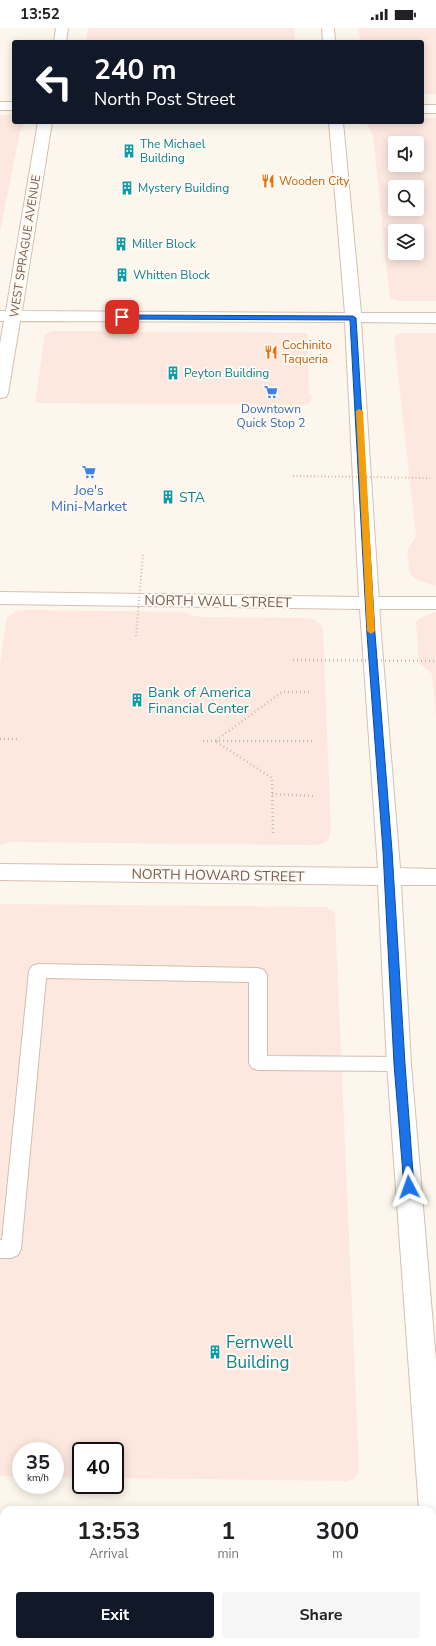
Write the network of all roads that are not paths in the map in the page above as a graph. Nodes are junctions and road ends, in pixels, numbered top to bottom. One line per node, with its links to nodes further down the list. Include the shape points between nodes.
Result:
1 (62, 28): 3 (street)
2 (328, 28): 4 (street)
3 (60, 40)
4 (329, 40)
5 (0, 106): 6 (street)
6 (12, 106)
7 (424, 109): 8 (street)
8 (436, 109)
9 (45, 124): 11 (street, WEST SPRAGUE AVENUE)
10 (336, 124): 12 (street)
11 (7, 316): 12 (street); 14 (street, WEST SPRAGUE AVENUE)
12 (353, 318): 13 (street); 16 (street)
13 (436, 318)
14 (0, 393)
15 (0, 598): 16 (street, NORTH WALL STREET)
16 (370, 603): 17 (street, NORTH WALL STREET); 19 (street)
17 (436, 604)
18 (0, 872): 19 (street, NORTH HOWARD STREET)
19 (389, 876): 20 (street, NORTH HOWARD STREET); 21 (street)
20 (436, 877)
21 (400, 1064): 22 (lane, via 258,1063 258,975 38,971 11,1249); 23 (street)
22 (0, 1249)
23 (433, 1506)

